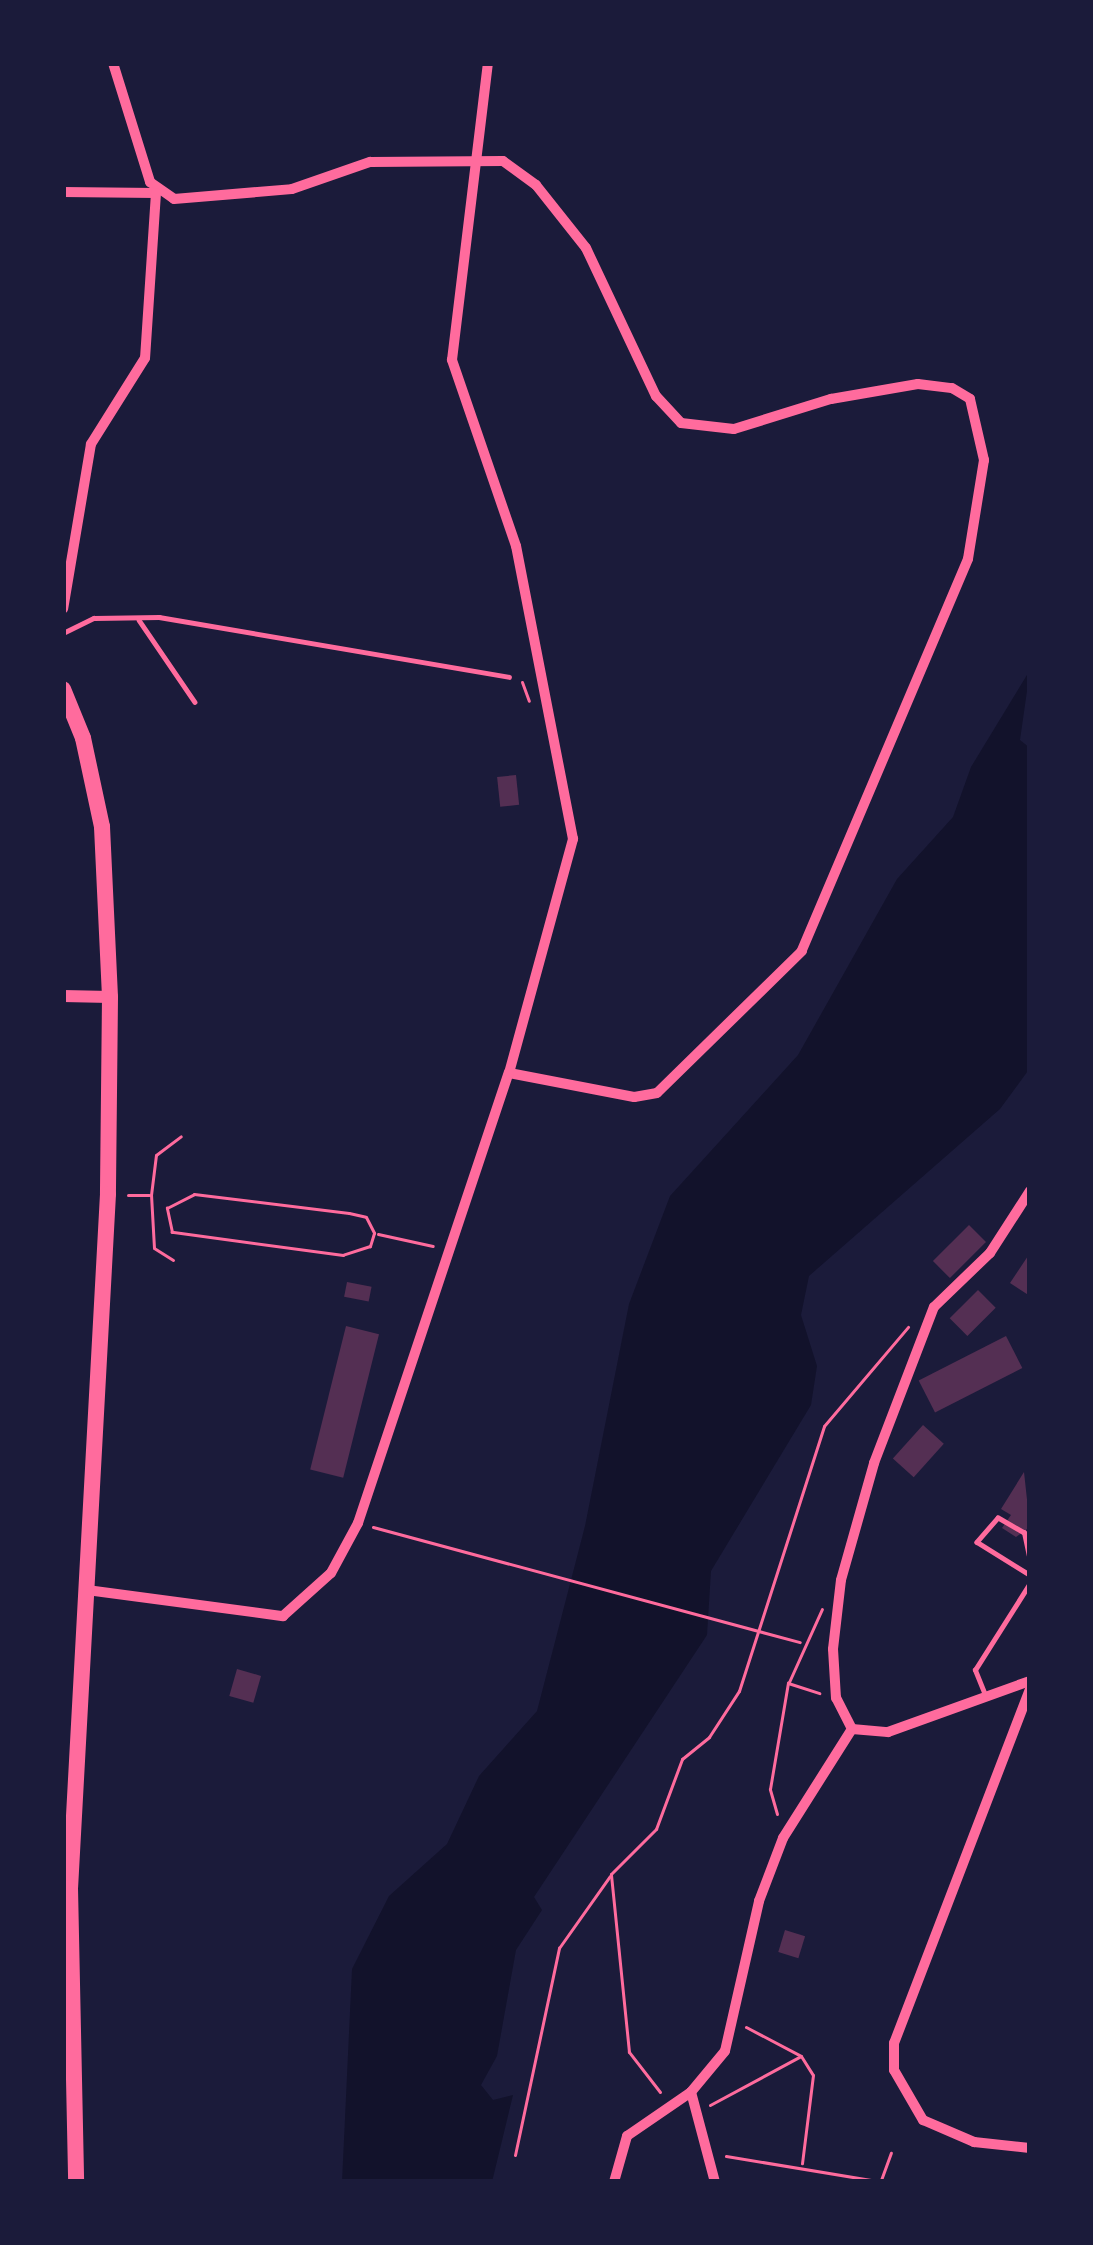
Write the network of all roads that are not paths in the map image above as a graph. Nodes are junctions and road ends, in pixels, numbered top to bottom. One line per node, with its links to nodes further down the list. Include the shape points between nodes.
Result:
1 (113, 63): 5 (street)
2 (488, 63): 3 (street)
3 (479, 158): 5 (street, via 370,161 292,189 207,201); 14 (street, via 452,359 516,546 573,839); 14 (street, via 503,161 556,208 586,248 656,397 681,423 734,429 830,399 918,384 952,388 970,400 984,460 968,560 802,951 657,1093 634,1097)
4 (63, 192): 5 (street)
5 (156, 193): 6 (street, via 145,358 91,444)
6 (63, 609)
7 (139, 620): 8 (lane, via 94,618); 9 (lane, via 210,624); 11 (lane)
8 (63, 633)
9 (509, 677)
10 (63, 689): 13 (main road, via 102,827)
11 (195, 702)
12 (63, 996): 13 (street)
13 (110, 997): 18 (main road)
14 (509, 1073): 18 (street, via 358,1523 332,1573 284,1616)
15 (1030, 1191): 21 (street, via 990,1253 934,1307 841,1580 836,1699)
16 (1030, 1562): 17 (lane, via 1024,1533 998,1518 977,1543)
17 (1030, 1579): 20 (lane, via 975,1670)
18 (87, 1590): 22 (main road)
19 (1030, 1685): 20 (street); 24 (street, via 894,2043 894,2070 923,2120 974,2142)
20 (987, 1700): 21 (street, via 888,1732)
21 (852, 1730): 23 (street, via 784,1838 740,1968 725,2051)
22 (66, 1994): 25 (main road)
23 (691, 2092): 26 (street, via 627,2136); 27 (street)
24 (1030, 2148)
25 (76, 2182)
26 (614, 2182)
27 (715, 2182)

